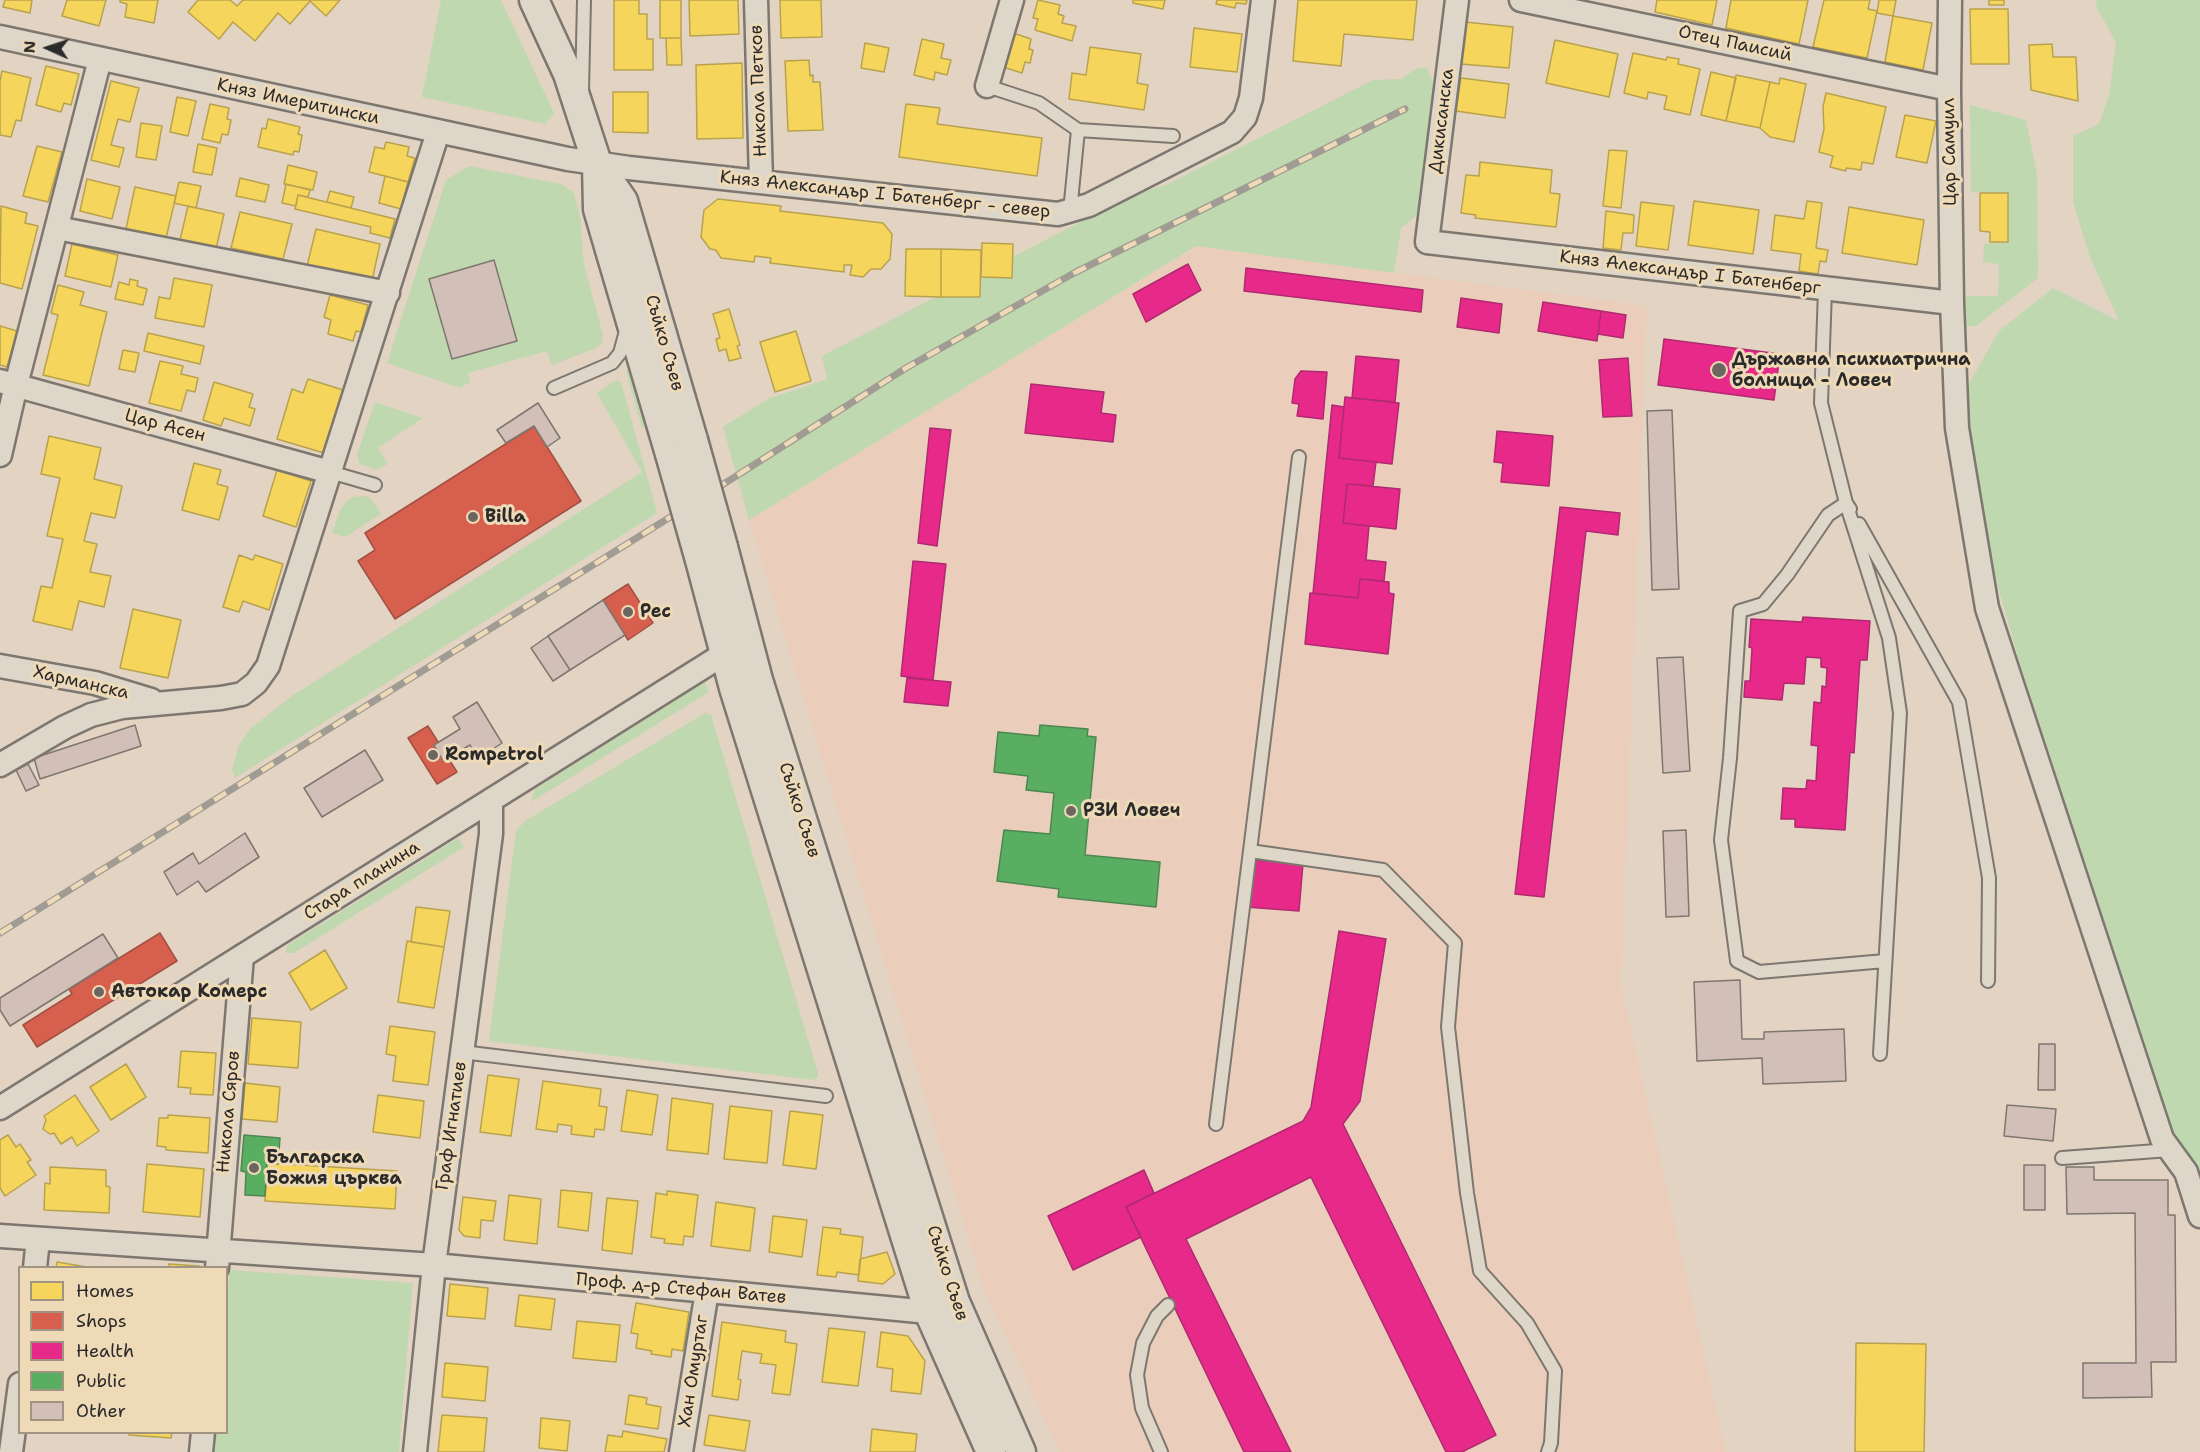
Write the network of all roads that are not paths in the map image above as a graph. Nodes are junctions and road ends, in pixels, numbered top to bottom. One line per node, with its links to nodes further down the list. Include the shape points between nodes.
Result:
1 (534, 0): 13 (street, Съйко Съев, via 568,74)
2 (584, 0): 13 (lane)
3 (756, 0): 18 (street, Никола Петков)
4 (1012, 0): 11 (street)
5 (1263, 0): 19 (street, Княз Александър I Батенберг - север, via 1251,98 1245,117 1232,132)
6 (1457, 0): 21 (street, Дикисанска)
7 (1521, 0): 12 (street, Отец Паисий)
8 (1950, 0): 12 (street, Цар Самуил)
9 (0, 37): 10 (street, Княз Имеритински)
10 (100, 59): 15 (street, Княз Имеритински); 20 (street)
11 (987, 86): 14 (lane, via 1039,103)
12 (1949, 88): 24 (street, Цар Самуил)
13 (582, 116): 17 (street, Съйко Съев)
14 (1078, 130): 16 (lane); 19 (lane)
15 (438, 132): 17 (street, Княз Имеритински); 23 (street)
16 (1173, 136)
17 (597, 163): 18 (street, Княз Александър I Батенберг - север); 25 (street, Съйко Съев, via 598,209); 28 (street, Съйко Съев, via 623,201)
18 (761, 183): 19 (street, Княз Александър I Батенберг - север, via 1048,214)
19 (1070, 212)
20 (57, 228): 23 (street); 26 (street)
21 (1427, 242): 22 (street, Княз Александър I Батенберг)
22 (1825, 290): 24 (street, Княз Александър I Батенберг); 33 (lane, via 1821,403)
23 (388, 293): 31 (street)
24 (1952, 303): 48 (street, Цар Самуил, via 1957,428 1987,608 2162,1139)
25 (629, 315): 27 (lane, via 620,353 612,363); 28 (street, Съйко Съев)
26 (8, 383): 29 (street); 31 (street, Цар Асен)
27 (554, 388)
28 (682, 447): 34 (street, Съйко Съев, bridge)
29 (0, 455)
30 (1299, 457): 39 (lane)
31 (330, 472): 32 (lane); 36 (street, via 268,666 256,683 242,694)
32 (375, 485)
33 (1846, 503): 41 (lane, via 1889,638 1900,713); 41 (lane, via 1828,515 1788,575 1762,604 1740,611 1721,840 1737,961 1759,972); 42 (lane, via 1959,702 1989,878)
34 (736, 650): 38 (street, Стара планина); 57 (street, Съйко Съев); 59 (street, Съйко Съев)
35 (0, 666): 36 (street, Харманска, via 95,683)
36 (162, 703): 37 (street, via 91,715)
37 (0, 765)
38 (491, 800): 40 (street, Стара планина); 43 (street, Граф Игнатиев, via 491,834)
39 (1250, 851): 47 (lane); 69 (lane, via 1383,870 1455,942 1448,1027 1480,1271 1527,1323 1555,1371)
40 (242, 956): 46 (street, Стара планина); 53 (street, Никола Сяров)
41 (1885, 961): 44 (lane)
42 (1988, 981)
43 (462, 1052): 45 (lane); 54 (street, Граф Игнатиев)
44 (1880, 1054)
45 (826, 1096)
46 (0, 1108)
47 (1216, 1124)
48 (2170, 1150): 49 (lane); 50 (street, Цар Самуил, via 2186,1172)
49 (2062, 1158)
50 (2200, 1216)
51 (0, 1236): 52 (street)
52 (38, 1239): 53 (street); 55 (street)
53 (218, 1259): 54 (street, Проф. д-р Стефан Ватев)
54 (434, 1265): 56 (street, Проф. д-р Стефан Ватев); 64 (street, Граф Игнатиев)
55 (34, 1266)
56 (707, 1291): 59 (street, Проф. д-р Стефан Ватев); 65 (street, Хан Омуртаг)
57 (955, 1302): 59 (street); 67 (street, Съйко Съев)
58 (1168, 1305): 68 (lane, via 1157,1316 1143,1343 1137,1375 1142,1408)
59 (929, 1312): 66 (street, Съйко Съев)
60 (18, 1399): 62 (street)
61 (203, 1434): 63 (street)
62 (11, 1452)
63 (201, 1452)
64 (415, 1452)
65 (681, 1452)
66 (991, 1452)
67 (1021, 1452)
68 (1161, 1452)
69 (1548, 1452)

